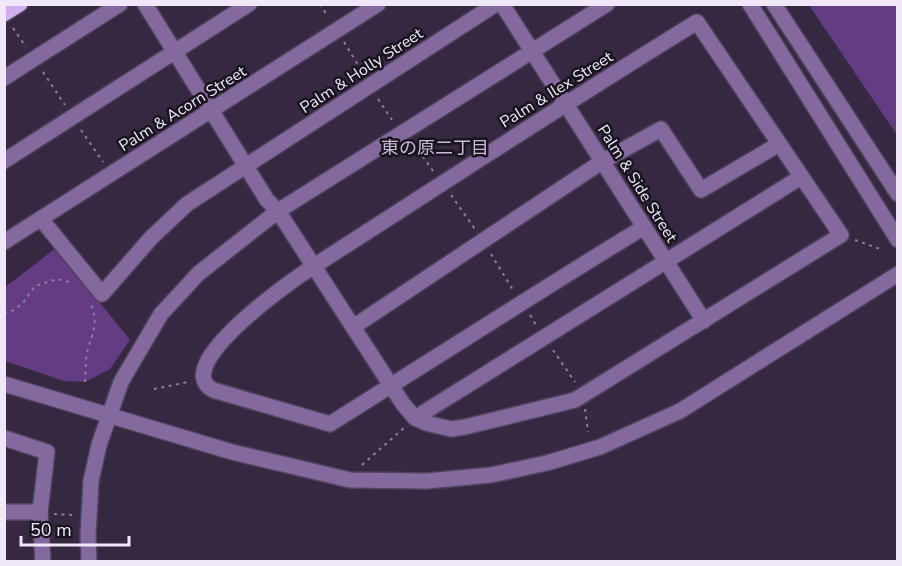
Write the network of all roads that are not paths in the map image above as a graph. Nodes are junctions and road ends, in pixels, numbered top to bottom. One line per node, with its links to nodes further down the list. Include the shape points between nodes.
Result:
1 (20, 4): 11 (main road)
2 (120, 4): 14 (street)
3 (145, 4): 12 (street)
4 (249, 4): 12 (street)
5 (378, 4): 16 (street, Palm & Acorn Street)
6 (496, 4): 20 (street, Palm & Holly Street)
7 (502, 4): 13 (street, Palm & Side Street)
8 (607, 4): 13 (street)
9 (750, 4): 26 (street)
10 (774, 4): 22 (street)
11 (9, 21)
12 (176, 51): 16 (street); 18 (street)
13 (536, 58): 15 (street, Palm & Side Street); 23 (street)
14 (4, 78)
15 (565, 103): 17 (street, Palm & Ilex Street, via 697,22); 19 (street, Palm & Side Street); 29 (street, Palm & Ilex Street)
16 (212, 111): 20 (street); 24 (street, Palm & Acorn Street)
17 (779, 144): 19 (street, via 701,190 661,129); 21 (street)
18 (4, 161)
19 (603, 161): 25 (street, Palm & Side Street); 32 (street)
20 (245, 165): 23 (street); 24 (street, via 187,204 94,295)
21 (801, 177): 28 (street); 31 (street, via 841,235)
22 (897, 194)
23 (278, 211): 29 (street); 35 (street, via 199,273 161,314 121,382)
24 (41, 219): 27 (street, Palm & Acorn Street)
25 (644, 227): 28 (street, Palm & Side Street); 34 (street)
26 (897, 240)
27 (4, 242)
28 (666, 261): 31 (street, Palm & Side Street); 36 (street)
29 (315, 266): 32 (street); 34 (street, Palm & Ilex Street, via 262,303 231,333 208,360 203,379 207,387 330,424)
30 (897, 274): 35 (street, via 680,411 600,447 491,475 427,481 350,480 232,452)
31 (704, 321): 36 (street, via 575,400 465,428 438,427)
32 (353, 327): 34 (street)
33 (4, 384): 35 (street)
34 (390, 386): 36 (street)
35 (109, 414): 41 (street, via 91,481)
36 (415, 418)
37 (4, 438): 39 (street, via 47,452)
38 (4, 512): 39 (street)
39 (40, 512): 40 (street)
40 (43, 561)
41 (89, 561)

